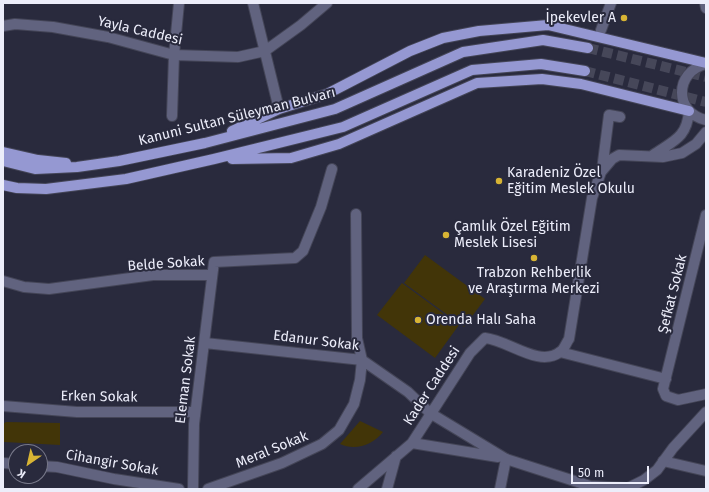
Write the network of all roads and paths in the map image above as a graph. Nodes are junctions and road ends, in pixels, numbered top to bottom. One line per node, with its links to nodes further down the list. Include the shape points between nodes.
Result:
1 (180, 3): 11 (street)
2 (254, 3): 10 (street)
3 (327, 3): 10 (street, Yayla Caddesi)
4 (611, 3): 8 (street)
5 (705, 3): 6 (street)
6 (706, 8)
7 (3, 26): 11 (street, Yayla Caddesi, via 15,24 53,27 108,37)
8 (601, 30)
9 (588, 48): 20 (main road, Kanuni Sultan Süleyman Bulvarı, via 543,40 463,52 335,109)
10 (265, 51): 11 (street, Yayla Caddesi, via 238,57); 14 (street)
11 (174, 55): 16 (street)
12 (706, 64): 14 (main road, via 548,25 479,31 443,38 410,51 327,94); 15 (street, via 691,70 682,86 683,99)
13 (585, 71): 23 (main road, via 541,64 472,70 343,127)
14 (279, 109): 20 (main road)
15 (689, 111): 18 (street); 22 (street, via 684,134); 23 (main road, via 581,84 542,79 477,83 339,144 291,158)
16 (172, 116)
17 (620, 117): 27 (street, via 609,115)
18 (706, 120)
19 (706, 132): 22 (street, via 682,153)
20 (205, 143): 25 (main road, Kanuni Sultan Süleyman Bulvarı)
21 (3, 152): 25 (main road, via 38,160)
22 (653, 155): 27 (street, via 615,156)
23 (214, 159): 28 (main road, via 126,179 46,189)
24 (3, 161): 25 (main road, Kanuni Sultan Süleyman Bulvarı, via 35,169)
25 (92, 165)
26 (332, 169): 31 (street, Belde Sokak, via 321,208 303,252 295,258 214,262)
27 (602, 172): 34 (street, via 592,198 569,339)
28 (3, 185)
29 (356, 214): 35 (street, Meral Sokak, via 357,338)
30 (706, 215): 36 (street, Şefkat Sokak)
31 (212, 275): 32 (street, Belde Sokak, via 154,276 49,289 24,287); 33 (street, Eleman Sokak)
32 (3, 281)
33 (205, 343): 35 (street, Edanur Sokak); 39 (street, Eleman Sokak)
34 (560, 352): 36 (street); 41 (street, Kader Caddesi, via 548,357 532,355 486,338 470,353)
35 (362, 360): 41 (street, Edanur Sokak, via 408,392); 50 (street, Meral Sokak, via 354,404 339,430 322,444 282,463)
36 (666, 379): 37 (street, via 666,396 678,400)
37 (706, 394)
38 (3, 406): 39 (street, Erken Sokak, via 77,412)
39 (196, 412): 49 (street, Eleman Sokak)
40 (706, 412): 45 (street)
41 (430, 413): 42 (street, Kader Caddesi); 44 (street, Edanur Sokak)
42 (412, 443): 43 (street, Kader Caddesi); 44 (street)
43 (396, 456): 51 (street, Kader Caddesi); 52 (street)
44 (506, 459): 45 (street, via 590,486 628,488 657,470); 53 (street)
45 (663, 461): 47 (street)
46 (48, 467): 48 (street, Cihangir Sokak)
47 (706, 471)
48 (179, 489)
49 (193, 489)
50 (208, 489)
51 (358, 489)
52 (388, 489)
53 (500, 489)

